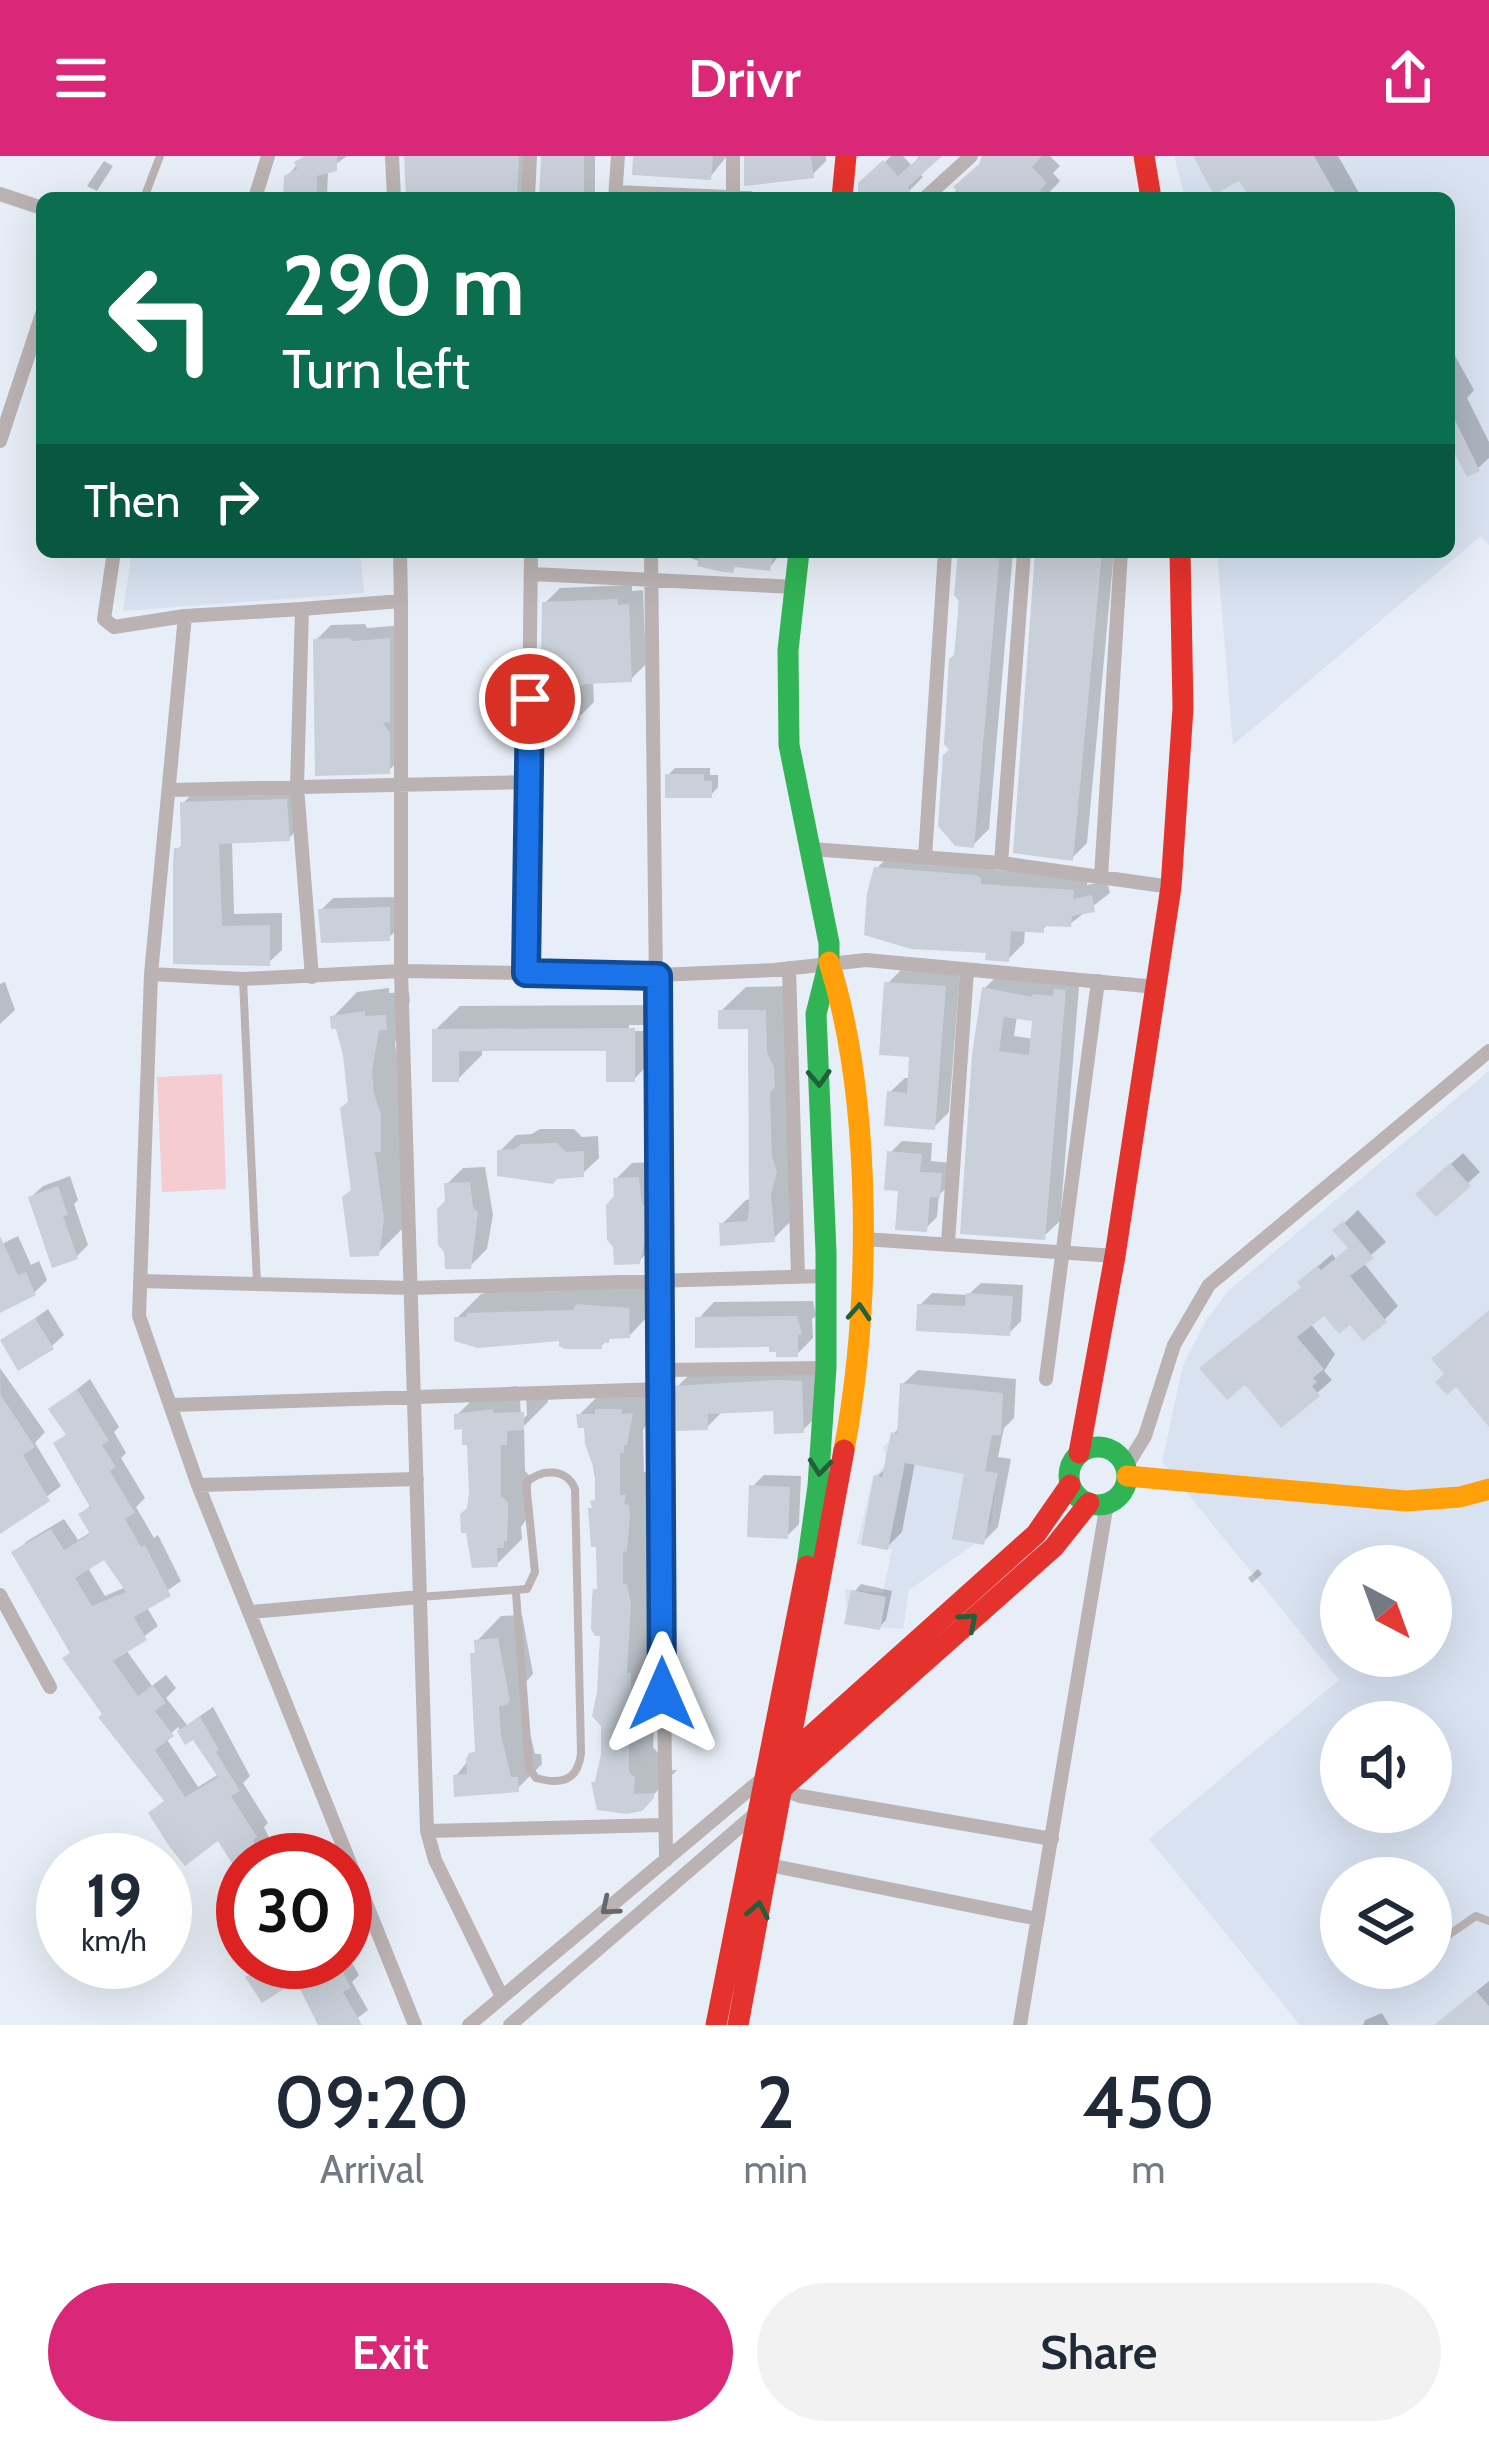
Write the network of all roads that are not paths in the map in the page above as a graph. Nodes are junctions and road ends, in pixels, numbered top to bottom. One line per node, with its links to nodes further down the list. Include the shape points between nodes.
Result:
1 (160, 156): 10 (lane)
2 (268, 156): 11 (street)
3 (392, 156): 12 (street)
4 (530, 156): 13 (street)
5 (618, 156): 14 (street)
6 (733, 156): 15 (street)
7 (846, 156): 16 (main road)
8 (971, 156): 17 (street)
9 (1144, 156): 18 (main road)
10 (146, 192)
11 (257, 192)
12 (394, 192)
13 (528, 192)
14 (616, 192)
15 (733, 192)
16 (843, 192)
17 (932, 192)
18 (1150, 192)
19 (0, 194): 20 (street)
20 (36, 206)
21 (36, 329): 22 (street)
22 (6, 402): 23 (street)
23 (0, 441)
24 (113, 558): 38 (street, via 109,625)
25 (400, 558): 36 (street)
26 (531, 558): 33 (street)
27 (651, 558): 34 (street)
28 (798, 558): 35 (main road)
29 (945, 558): 44 (street)
30 (1024, 558): 45 (street)
31 (1121, 558): 46 (street)
32 (1180, 558): 47 (main road, via 1183,708)
33 (532, 574): 34 (street); 39 (street)
34 (651, 580): 35 (street); 54 (street)
35 (795, 587): 43 (main road, via 787,714)
36 (400, 601): 37 (street); 40 (street)
37 (302, 608): 38 (street); 41 (street)
38 (184, 616): 42 (street)
39 (529, 782): 40 (street); 52 (street)
40 (402, 785): 41 (street); 51 (street)
41 (297, 787): 42 (street); 55 (street)
42 (169, 790): 53 (street)
43 (811, 849): 44 (street); 48 (main road)
44 (925, 857): 45 (street)
45 (1001, 863): 46 (street)
46 (1101, 877): 47 (street)
47 (1171, 887): 58 (main road)
48 (829, 962): 49 (street); 50 (street); 60 (main road, via 845,1012); 64 (main road, one-way to 64, via 816,1014)
49 (789, 968): 54 (street); 65 (street)
50 (967, 970): 57 (street); 61 (street)
51 (401, 971): 52 (street); 55 (street); 69 (street)
52 (526, 973): 54 (street)
53 (151, 974): 56 (street); 66 (street)
54 (658, 976): 67 (street)
55 (312, 977): 56 (street)
56 (243, 979): 68 (lane)
57 (1098, 981): 58 (street); 62 (street)
58 (1157, 987): 63 (main road)
59 (1489, 1052): 79 (street, via 1209,1285 1174,1345)
60 (864, 1239): 61 (street); 90 (main road, one-way to 60, via 846,1452)
61 (948, 1242): 62 (street)
62 (1063, 1251): 63 (street); 72 (street)
63 (1115, 1256): 76 (main road)
64 (826, 1276): 65 (street); 70 (main road)
65 (798, 1277): 67 (street)
66 (140, 1281): 68 (street); 75 (street, via 139,1316)
67 (662, 1283): 69 (street); 71 (street)
68 (256, 1284): 69 (street)
69 (411, 1288): 74 (street)
70 (826, 1368): 71 (street); 91 (main road, one-way to 91, via 813,1525)
71 (662, 1370): 73 (street)
72 (1046, 1379)
73 (662, 1389): 74 (street); 93 (street)
74 (414, 1399): 75 (street); 80 (street)
75 (171, 1405): 81 (street)
76 (1088, 1409): 77 (main road); 78 (main road)
77 (1107, 1448): 78 (main road); 79 (main road)
78 (1079, 1454): 82 (main road)
79 (1126, 1471): 83 (main road, via 1406,1501); 84 (main road, via 1121,1493)
80 (417, 1479): 81 (street); 87 (street)
81 (198, 1485): 88 (street)
82 (1070, 1485): 84 (main road); 90 (main road, via 1036,1534)
83 (1489, 1489)
84 (1098, 1503): 91 (main road, one-way to 84); 95 (street)
85 (516, 1593): 85 (lane, via 529,1768 551,1783 567,1780 581,1753 580,1618 574,1490 562,1473 526,1483 535,1572); 87 (lane)
86 (0, 1594): 89 (street)
87 (420, 1597): 88 (street); 94 (street)
88 (251, 1612): 102 (street)
89 (50, 1687)
90 (785, 1758): 91 (main road)
91 (772, 1784): 92 (main road); 95 (street, via 800,1796); 96 (street); 97 (main road)
92 (757, 1812): 97 (main road); 104 (street)
93 (663, 1825): 94 (street); 96 (street)
94 (427, 1831): 101 (street)
95 (1052, 1839): 98 (street)
96 (666, 1860): 101 (street, one-way to 101)
97 (757, 1863): 98 (street); 105 (main road); 106 (main road, one-way to 97)
98 (1039, 1919): 107 (street)
99 (1489, 1921): 100 (lane, via 1476,1916)
100 (1452, 1933)
101 (502, 1997): 103 (street)
102 (415, 2025)
103 (469, 2025)
104 (510, 2025)
105 (716, 2025)
106 (738, 2025)
107 (1020, 2025)

